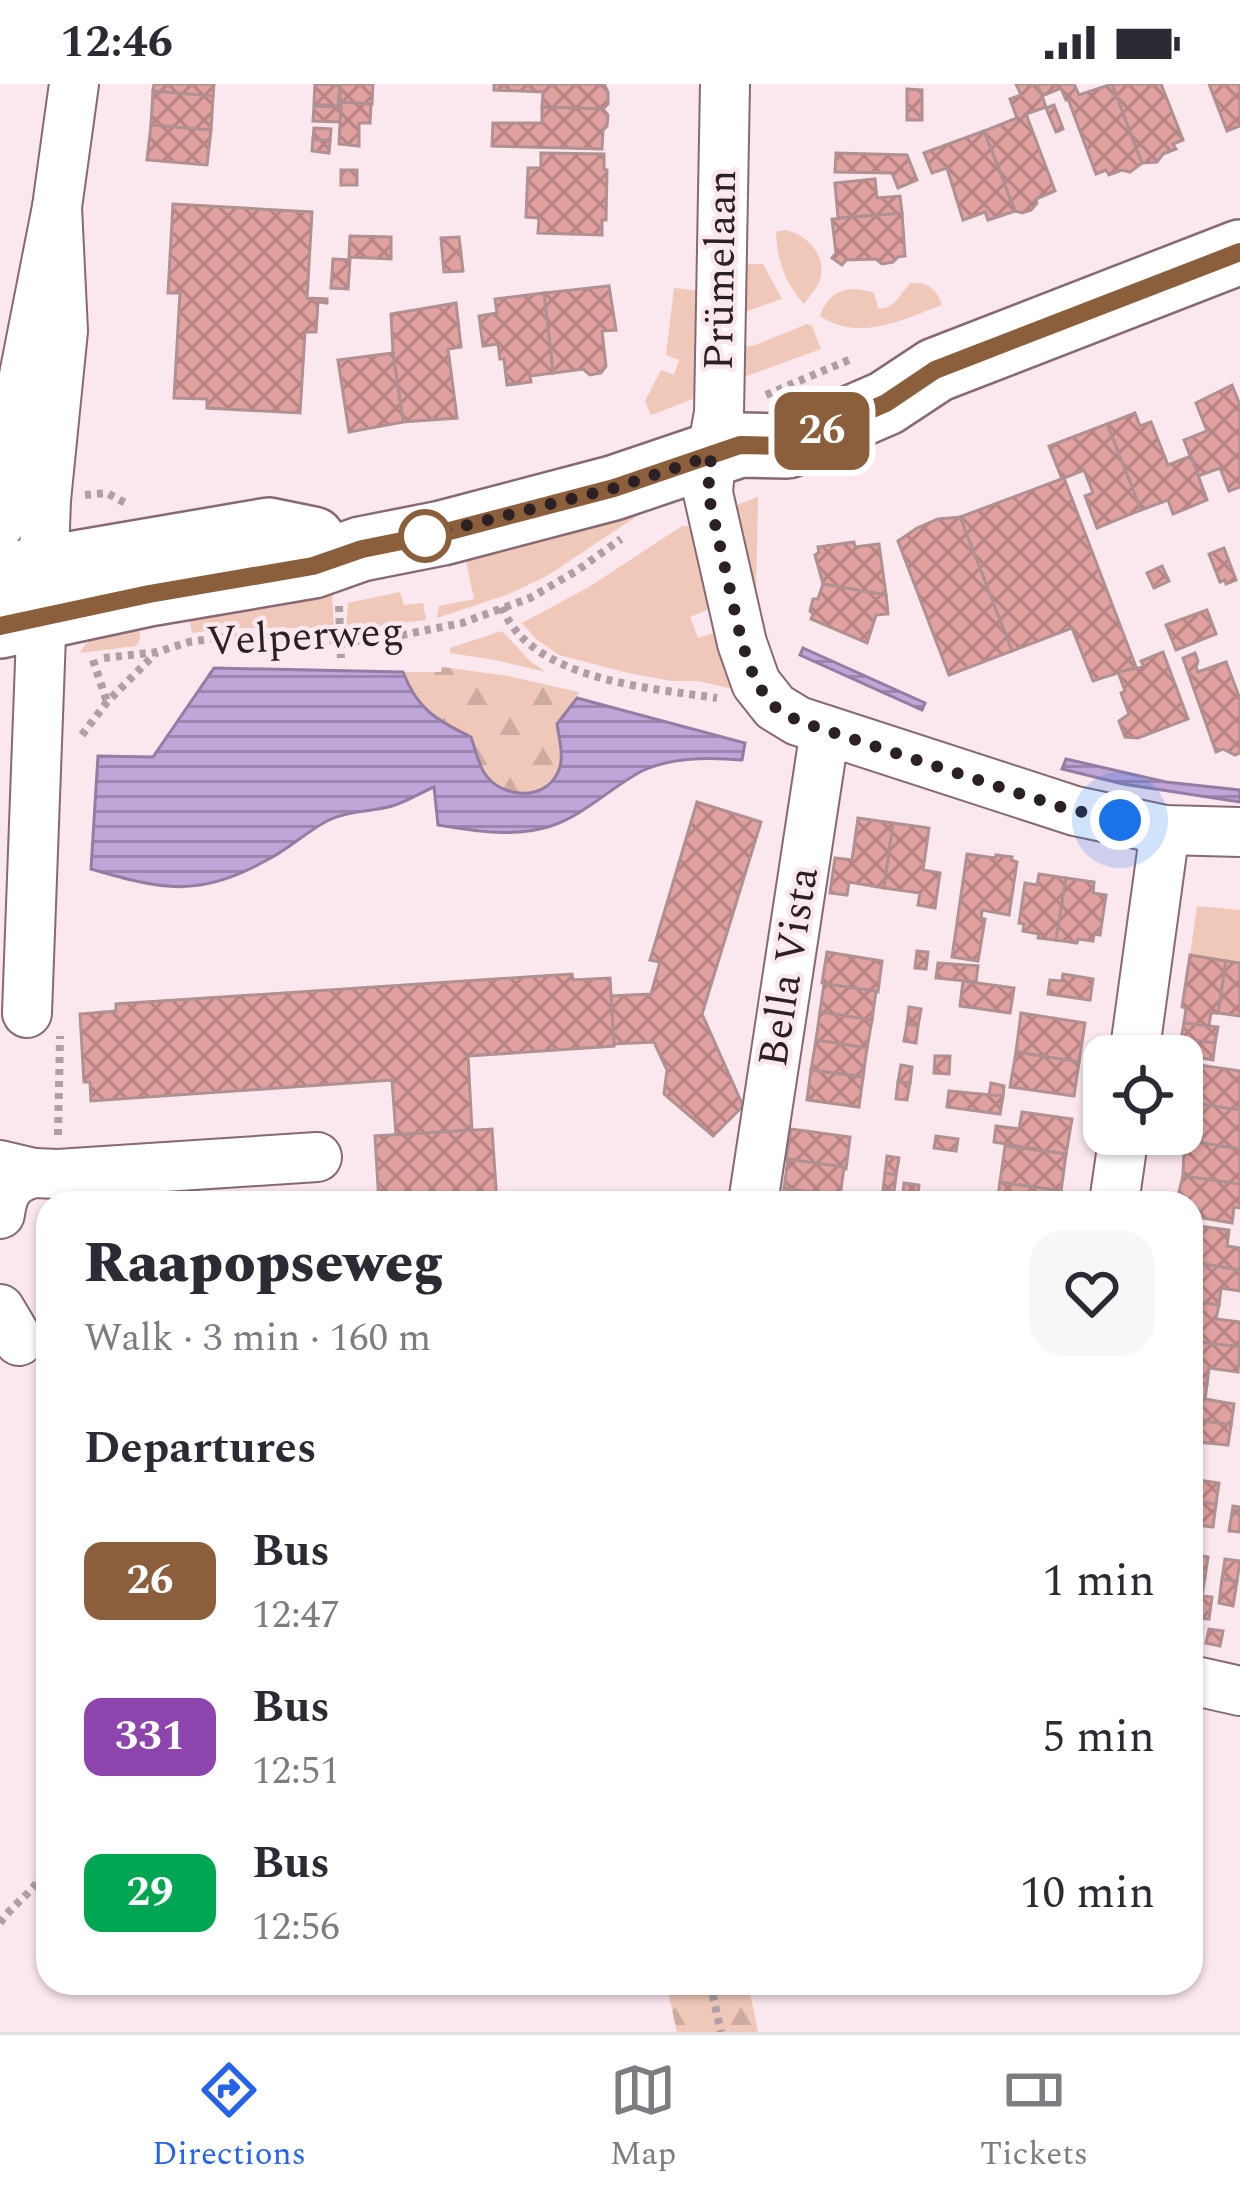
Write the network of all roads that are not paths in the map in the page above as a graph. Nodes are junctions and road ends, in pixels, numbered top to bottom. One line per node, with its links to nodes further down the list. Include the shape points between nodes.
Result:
1 (74, 84): 3 (street)
2 (724, 84): 5 (street, Prümelaan)
3 (57, 207): 6 (street); 7 (street, via 63,331 46,500)
4 (1240, 252): 5 (main road, Velperweg, via 935,370 886,403 787,446)
5 (725, 451): 7 (main road, Velperweg, via 350,573 269,530); 8 (street, Prümelaan, via 708,493 756,683 775,707)
6 (0, 524)
7 (22, 596): 11 (street)
8 (825, 730): 9 (street, via 1064,808); 16 (street, Bella Vista)
9 (1165, 830): 10 (street); 12 (street)
10 (1240, 832)
11 (27, 1013)
12 (1137, 1035)
13 (1121, 1155): 17 (street)
14 (317, 1157): 15 (street)
15 (17, 1169): 18 (street, via 21,1176 8,1185)
16 (755, 1191)
17 (1116, 1191)
18 (0, 1214)
19 (1203, 1682): 20 (street)
20 (1240, 1690)

